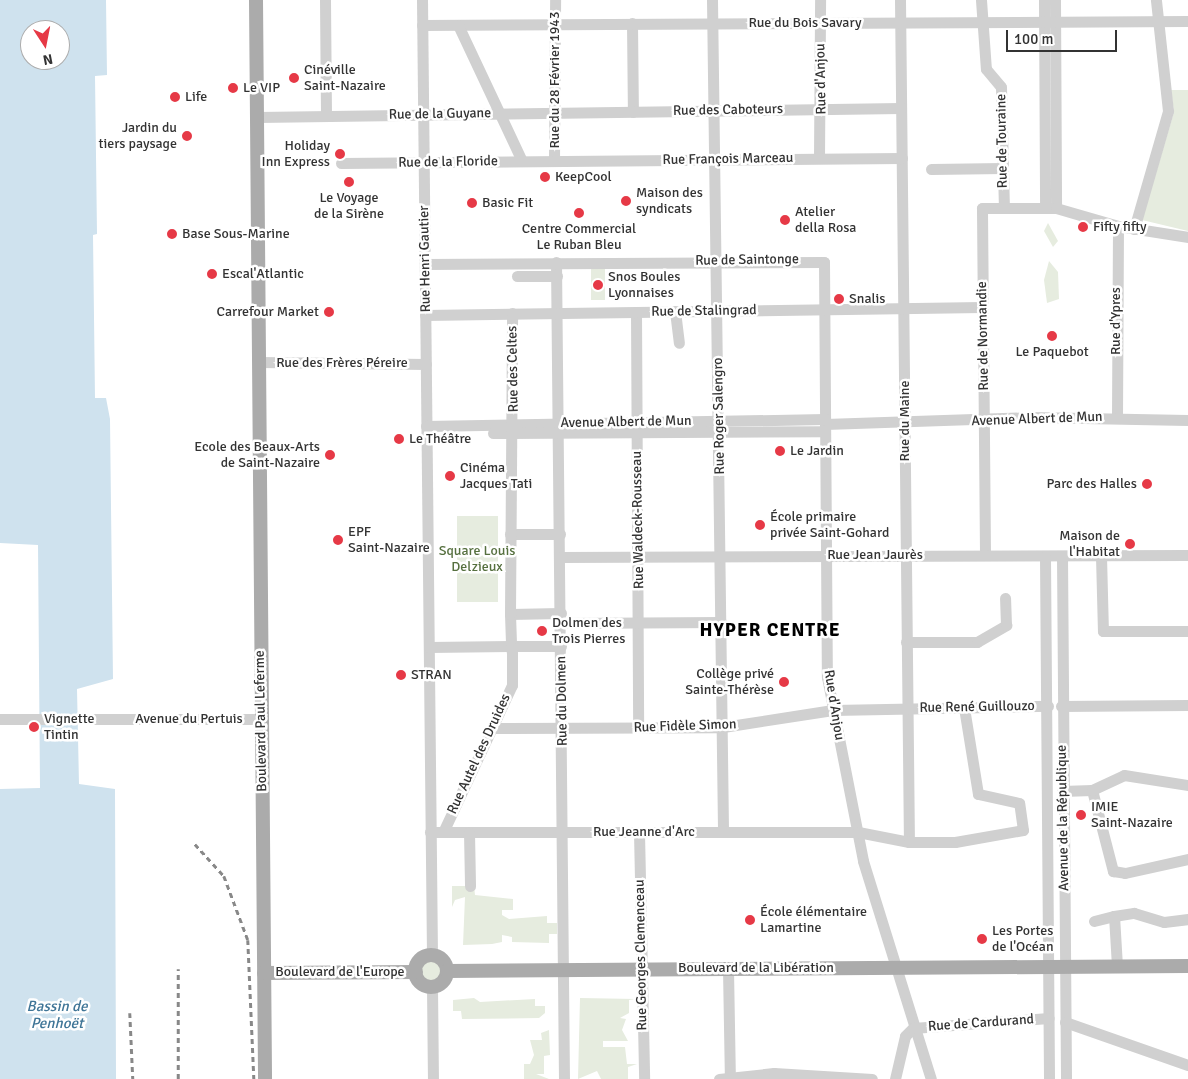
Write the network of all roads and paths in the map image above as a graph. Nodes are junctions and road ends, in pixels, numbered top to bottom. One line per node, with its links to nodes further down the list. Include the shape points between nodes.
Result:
1 (256, 0): 31 (main road, Boulevard Paul Leferme)
2 (325, 0): 30 (street)
3 (422, 0): 21 (street, Rue Henri Gautier)
4 (555, 0): 19 (street, Rue du 28 Février 1943)
5 (712, 0): 17 (street, Rue Roger Salengro)
6 (820, 0): 18 (street, Rue d'Anjou)
7 (900, 0): 14 (street, Rue du Maine)
8 (981, 0): 15 (street, Rue de Touraine)
9 (1044, 0): 16 (street)
10 (1055, 0): 16 (street)
11 (1156, 0): 12 (street)
12 (1157, 21): 13 (street, Rue du Bois Savary); 16 (street, Rue du Bois Savary); 44 (street, via 1168,111)
13 (1188, 21)
14 (901, 22): 15 (street, Rue du Bois Savary); 18 (street, Rue du Bois Savary); 23 (street, Rue du Maine)
15 (982, 22): 16 (street, Rue du Bois Savary); 39 (street, Rue de Touraine, via 986,69 1001,86)
16 (1050, 22): 42 (street)
17 (713, 23): 18 (street, Rue du Bois Savary); 20 (street, Rue du Bois Savary); 25 (street, Rue Roger Salengro)
18 (820, 23): 24 (street, Rue d'Anjou)
19 (556, 24): 20 (street, Rue du Bois Savary); 22 (street, Rue du Bois Savary); 26 (street, Rue du 28 Février 1943)
20 (632, 24): 27 (street)
21 (422, 25): 22 (street, Rue du Bois Savary); 29 (street, Rue Henri Gautier)
22 (458, 25): 28 (street)
23 (902, 108): 24 (street, Rue des Caboteurs); 33 (street, Rue du Maine)
24 (819, 109): 25 (street, Rue des Caboteurs); 32 (street, Rue d'Anjou)
25 (715, 110): 27 (street, Rue des Caboteurs); 34 (street, Rue Roger Salengro)
26 (554, 112): 27 (street, Rue des Caboteurs); 28 (street, Rue de la Guyane); 36 (street, Rue du 28 Février 1943)
27 (633, 112)
28 (500, 113): 29 (street, Rue de la Guyane); 35 (street)
29 (423, 114): 30 (street, Rue de la Guyane); 37 (street, Rue Henri Gautier)
30 (326, 115): 31 (street, Rue de la Guyane)
31 (258, 117): 62 (main road, Boulevard Paul Leferme)
32 (819, 158): 33 (street, Rue François Marceau); 34 (street, Rue François Marceau)
33 (902, 158): 52 (street, Rue du Maine)
34 (716, 160): 36 (street, Rue François Marceau); 47 (street, Rue Roger Salengro)
35 (522, 161): 36 (street, Rue de la Floride); 37 (street, Rue de la Floride)
36 (554, 161)
37 (424, 162): 38 (street, Rue de la Floride); 49 (street, Rue Henri Gautier)
38 (341, 163)
39 (1003, 168): 40 (street); 41 (street, Rue de Touraine)
40 (931, 169)
41 (1004, 208): 42 (street); 59 (street, Rue de Normandie, via 982,208)
42 (1050, 208): 43 (street)
43 (1118, 226): 44 (street); 64 (street, Rue d'Ypres)
44 (1134, 229): 45 (street)
45 (1188, 237)
46 (818, 260): 47 (street, Rue de Saintonge); 53 (street, Rue d'Anjou, via 824,262)
47 (717, 261): 48 (street, Rue de Saintonge); 55 (street, Rue Roger Salengro)
48 (556, 262): 49 (street, Rue de Saintonge); 51 (street, Rue du Dolmen)
49 (425, 264): 60 (street, Rue Henri Gautier)
50 (517, 276): 51 (street)
51 (557, 276): 58 (street, Rue du Dolmen)
52 (904, 308): 53 (street, Rue de Stalingrad); 59 (street, Rue de Stalingrad); 67 (street, Rue du Maine)
53 (821, 309): 55 (street, Rue de Stalingrad); 68 (street, Rue d'Anjou)
54 (676, 311): 55 (street, Rue de Stalingrad); 56 (street, Rue de Stalingrad); 61 (street)
55 (718, 311): 69 (street, Rue Roger Salengro)
56 (636, 312): 58 (street, Rue de Stalingrad); 70 (street, Rue Waldeck-Rousseau)
57 (512, 313): 58 (street, Rue de Stalingrad); 60 (street, Rue de Stalingrad); 71 (street, Rue des Celtes)
58 (558, 313): 72 (street, Rue du Dolmen)
59 (982, 313): 65 (street, Rue de Normandie)
60 (425, 315): 63 (street, Rue Henri Gautier)
61 (679, 343)
62 (259, 362): 63 (street, Rue des Frères Péreire); 103 (main road, Boulevard Paul Leferme)
63 (426, 364): 73 (street, Rue Henri Gautier)
64 (1117, 417): 65 (street, Avenue Albert de Mun); 66 (street, Avenue Albert de Mun, via 1127,421)
65 (984, 419): 67 (street, Avenue Albert de Mun); 76 (street, Rue de Normandie)
66 (1188, 420)
67 (904, 423): 68 (street, Avenue Albert de Mun); 77 (street, Rue du Maine)
68 (825, 425): 69 (street, Avenue Albert de Mun); 81 (street, Rue d'Anjou)
69 (719, 426): 70 (street, Avenue Albert de Mun); 80 (street, Rue Roger Salengro)
70 (638, 428): 72 (street, Avenue Albert de Mun); 84 (street, Rue Waldeck-Rousseau)
71 (511, 429): 72 (street, Avenue Albert de Mun); 73 (street, Avenue Albert de Mun); 74 (street, Rue des Celtes)
72 (559, 429): 75 (street, Rue du Dolmen)
73 (426, 430): 95 (street, Rue Henri Gautier)
74 (510, 534): 75 (street); 87 (street, Rue Autel des Druides)
75 (560, 534): 85 (street, Rue du Dolmen)
76 (985, 554): 77 (street, Rue Jean Jaurès); 78 (street, Rue Jean Jaurès)
77 (906, 555): 81 (street, Rue Jean Jaurès); 92 (street, Rue du Maine)
78 (1042, 555): 82 (street, Rue Jean Jaurès); 97 (street, Avenue de la République)
79 (1188, 555): 83 (street, Rue Jean Jaurès)
80 (720, 556): 81 (street, Rue Jean Jaurès); 84 (street, Rue Jean Jaurès); 90 (street, Rue Roger Salengro)
81 (826, 556): 101 (street, Rue d'Anjou, via 827,677)
82 (1062, 556): 83 (street, Rue Jean Jaurès); 98 (street, Avenue de la République)
83 (1101, 556): 91 (street, via 1103,631)
84 (639, 557): 85 (street, Rue Jean Jaurès); 89 (street, Rue Waldeck-Rousseau)
85 (560, 558): 88 (street, Rue du Dolmen)
86 (1005, 598): 92 (street, via 1006,625 978,642)
87 (510, 614): 88 (street); 93 (street, Rue Autel des Druides)
88 (561, 618): 89 (street); 94 (street, Rue du Dolmen)
89 (639, 622): 90 (street); 107 (street, Rue Waldeck-Rousseau)
90 (721, 622): 104 (street, Rue Roger Salengro)
91 (1188, 631)
92 (906, 642): 99 (street, Rue du Maine)
93 (511, 646): 94 (street); 95 (street); 105 (street, Rue Autel des Druides, via 512,685)
94 (561, 646): 106 (street, Rue du Dolmen)
95 (429, 647): 111 (street, Rue Henri Gautier)
96 (1188, 705): 98 (street)
97 (1048, 706): 100 (street, Rue René Guillouzo); 125 (street, Avenue de la République)
98 (1061, 706): 110 (street, Avenue de la République)
99 (907, 708): 100 (street, Rue René Guillouzo); 101 (street, Rue Fidèle Simon); 118 (street, Rue du Maine)
100 (964, 708): 118 (street, Rue Jeanne d'Arc, via 978,794 1019,803 1023,830 956,842)
101 (833, 710): 104 (street, Rue Fidèle Simon); 117 (street, Rue d'Anjou)
102 (0, 719): 103 (street, Avenue du Pertuis)
103 (261, 719): 135 (main road, Boulevard Paul Leferme)
104 (723, 726): 107 (street, Rue Fidèle Simon); 116 (street, Rue Roger Salengro)
105 (491, 728): 106 (street, Rue Fidèle Simon); 112 (street, Rue Autel des Druides)
106 (563, 728): 107 (street, Rue Fidèle Simon); 114 (street, Rue du Dolmen)
107 (638, 728)
108 (1188, 786): 109 (street, via 1124,775)
109 (1092, 790): 110 (street); 119 (street, via 1108,866 1118,873)
110 (1062, 792): 126 (street, Avenue de la République)
111 (430, 832): 112 (street, Rue Jeanne d'Arc); 124 (street, Rue Henri Gautier)
112 (443, 832): 113 (street, Rue Jeanne d'Arc)
113 (470, 832): 114 (street, Rue Jeanne d'Arc); 120 (street)
114 (562, 832): 115 (street, Rue Jeanne d'Arc); 132 (street, Rue du Dolmen)
115 (639, 832): 116 (street, Rue Jeanne d'Arc); 130 (street, Rue Georges Clemenceau)
116 (723, 832): 117 (street, Rue Jeanne d'Arc)
117 (858, 832): 118 (street, Rue Jeanne d'Arc); 129 (street, Rue d'Anjou)
118 (909, 842)
119 (1188, 859)
120 (470, 886)
121 (1114, 916): 122 (street, via 1134,913 1164,922); 123 (street); 127 (street)
122 (1188, 919)
123 (1094, 921)
124 (432, 955): 133 (main road, via 441,958); 134 (main road, via 420,960)
125 (1042, 966): 126 (main road, Boulevard de la Libération); 129 (main road, Boulevard de la Libération); 137 (street, Avenue de la République)
126 (1064, 966): 127 (main road, Boulevard de la Libération); 138 (street, Avenue de la République)
127 (1117, 966): 128 (main road, Boulevard de la Libération)
128 (1188, 966)
129 (894, 967): 131 (main road, Boulevard de la Libération); 139 (street, Rue d'Anjou)
130 (642, 969): 131 (main road, Boulevard de la Libération); 132 (main road, Boulevard de la Libération); 146 (street, Rue Georges Clemenceau)
131 (728, 969): 142 (street)
132 (563, 970): 133 (main road, Boulevard de la Libération); 145 (street, Rue du Dolmen)
133 (447, 971): 136 (main road, via 441,984)
134 (416, 972): 135 (main road, Boulevard de l'Europe); 136 (main road, via 423,984)
135 (264, 973): 143 (main road, Boulevard Paul Leferme)
136 (432, 987): 144 (street)
137 (1049, 1018): 139 (street, Rue de Cardurand); 150 (street, Avenue de la République)
138 (1064, 1022): 140 (street); 151 (street, Avenue de la République)
139 (914, 1028): 148 (street, via 905,1036); 149 (street, Rue d'Anjou)
140 (1188, 1065)
141 (799, 1077): 142 (street); 147 (street)
142 (726, 1078)
143 (265, 1079)
144 (432, 1079)
145 (564, 1079)
146 (644, 1079)
147 (872, 1079)
148 (895, 1079)
149 (931, 1079)
150 (1049, 1079)
151 (1066, 1079)

